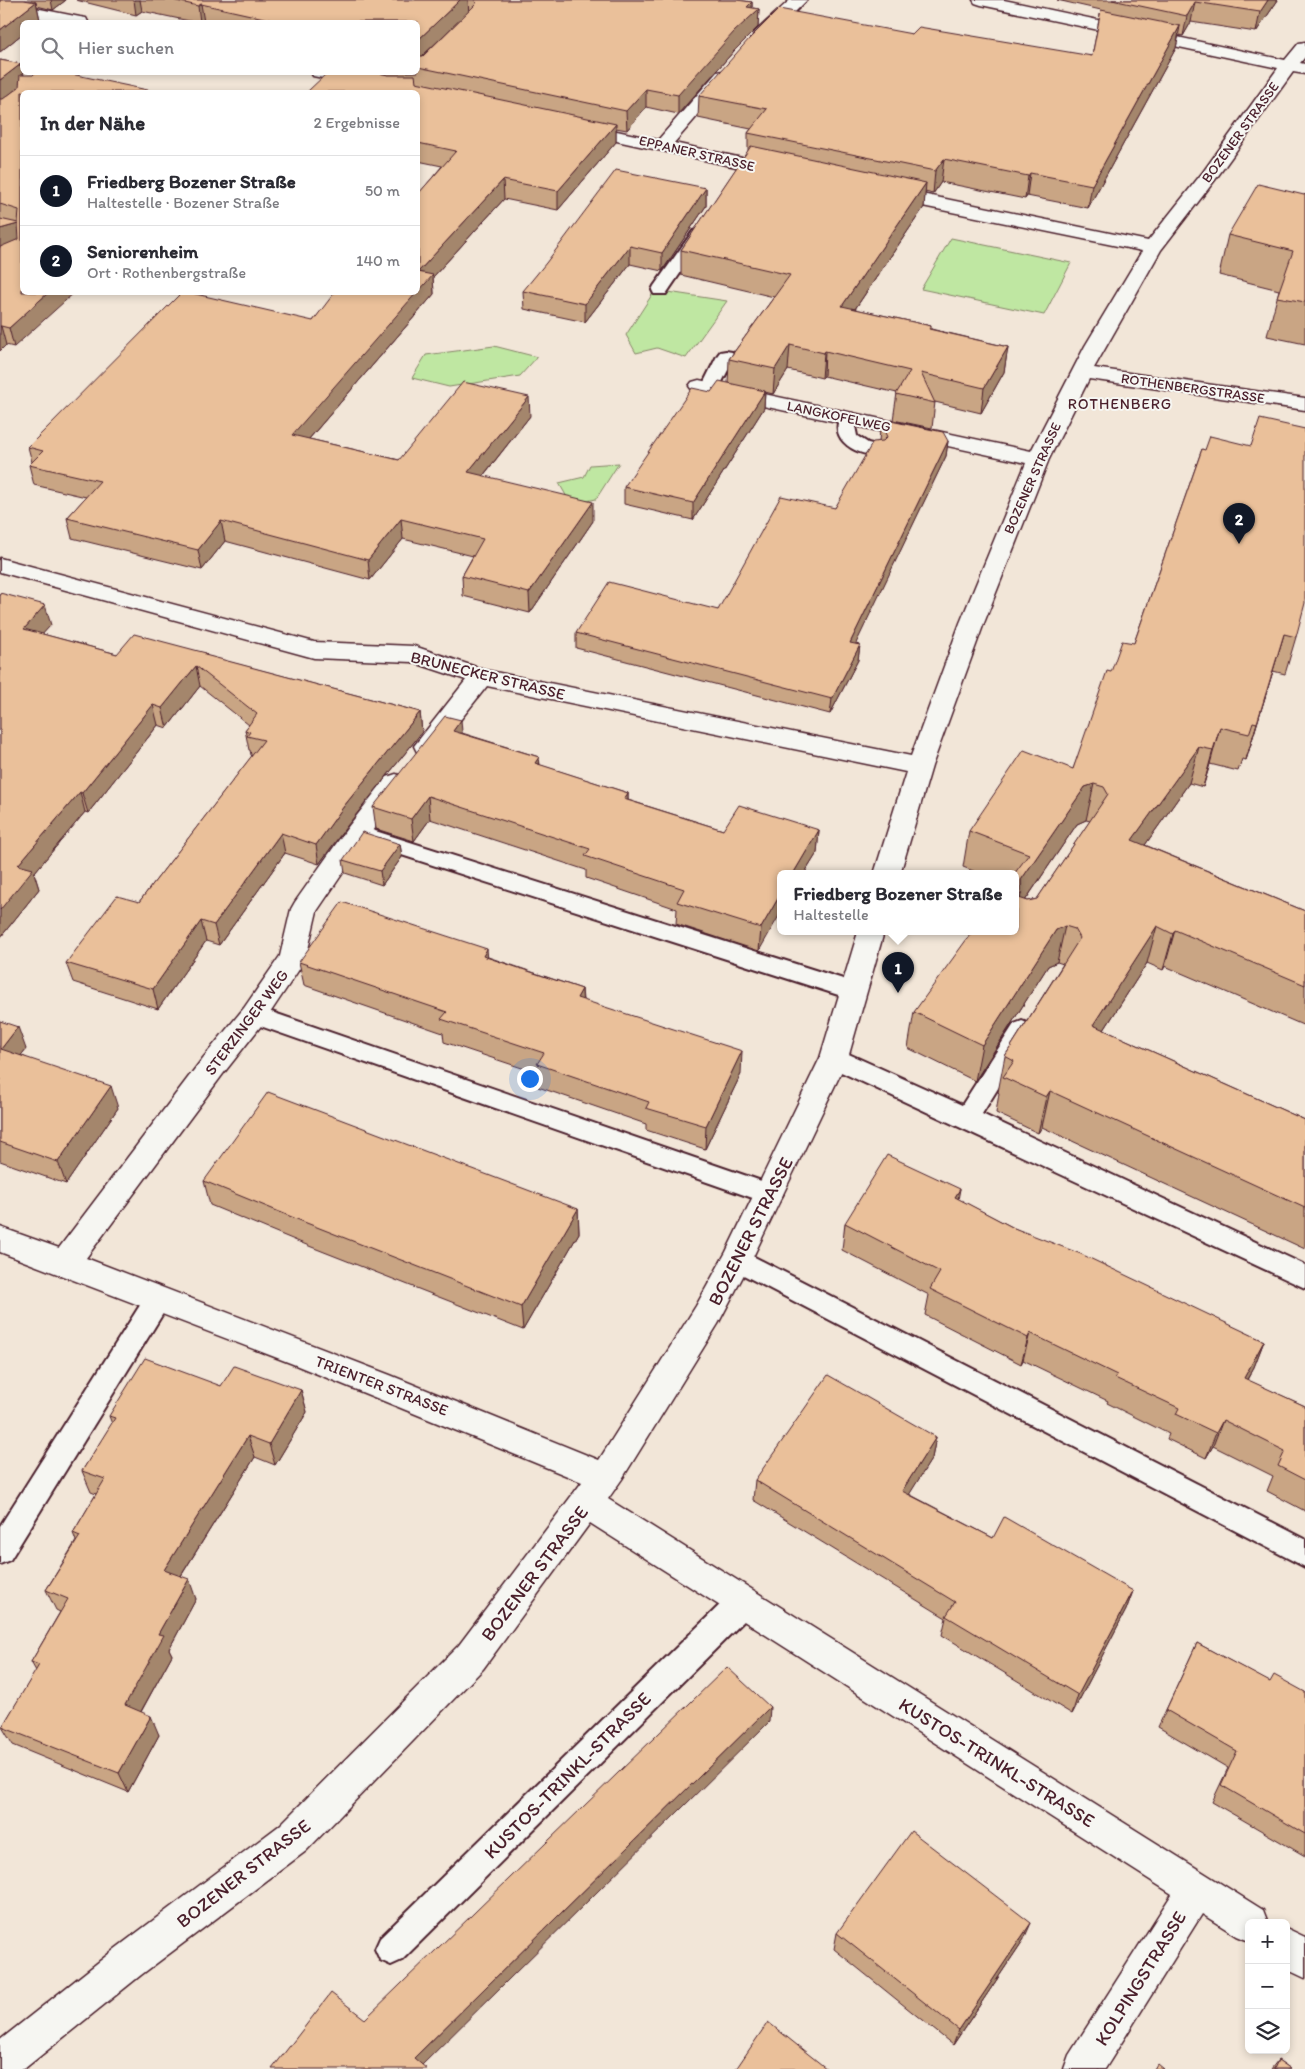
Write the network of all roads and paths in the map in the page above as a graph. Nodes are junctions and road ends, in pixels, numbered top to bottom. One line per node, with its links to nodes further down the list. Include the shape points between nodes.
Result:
1 (44, 0): 6 (street)
2 (799, 0): 9 (street)
3 (981, 0): 4 (street)
4 (1006, 2): 11 (street)
5 (0, 6): 6 (street)
6 (28, 12): 7 (street)
7 (70, 20)
8 (1305, 47): 11 (street, BOZENER STRASSE)
9 (748, 49)
10 (733, 64): 15 (street)
11 (1297, 67): 21 (street, BOZENER STRASSE)
12 (333, 75): 13 (street)
13 (404, 90)
14 (560, 124): 15 (street, EPPANER STRASSE)
15 (663, 145): 16 (street, EPPANER STRASSE)
16 (744, 164): 17 (street, EPPANER STRASSE); 18 (lane)
17 (793, 174)
18 (734, 179)
19 (871, 190): 21 (street)
20 (710, 219): 22 (lane)
21 (1153, 248): 24 (street, BOZENER STRASSE)
22 (660, 290)
23 (726, 356): 25 (lane)
24 (1082, 372): 26 (street, ROTHENBERGSTRASSE); 29 (street, BOZENER STRASSE)
25 (705, 387): 27 (street, LANGKOFELWEG)
26 (1305, 404)
27 (848, 418): 28 (lane, via 846,434 853,442); 29 (street, LANGKOFELWEG)
28 (875, 450)
29 (1038, 458): 32 (street, BOZENER STRASSE, via 972,623)
30 (0, 565): 31 (street, BRUNECKER STRASSE, via 314,650 414,654)
31 (481, 676): 32 (street, BRUNECKER STRASSE); 33 (street, STERZINGER WEG)
32 (920, 766): 34 (street, BOZENER STRASSE)
33 (357, 833): 36 (lane); 38 (street, STERZINGER WEG, via 304,909 293,958)
34 (891, 870)
35 (869, 935): 36 (street, BOZENER STRASSE)
36 (854, 991): 39 (street, BOZENER STRASSE)
37 (1033, 1013): 40 (lane)
38 (254, 1015): 41 (lane); 44 (street, STERZINGER WEG)
39 (834, 1058): 40 (lane); 41 (street, BOZENER STRASSE)
40 (967, 1118): 45 (lane)
41 (770, 1194): 43 (street, BOZENER STRASSE)
42 (0, 1239): 44 (street, TRIENTER STRASSE)
43 (738, 1259): 47 (street, BOZENER STRASSE, via 707,1315); 49 (lane)
44 (65, 1263): 46 (street, TRIENTER STRASSE)
45 (1305, 1277)
46 (158, 1299): 47 (street, TRIENTER STRASSE, via 456,1414); 48 (lane)
47 (595, 1490): 50 (street, KUSTOS-TRINKL-STRASSE); 56 (street, BOZENER STRASSE, via 471,1657 293,1838 128,1962)
48 (0, 1551)
49 (1305, 1554)
50 (743, 1602): 51 (street, KUSTOS-TRINKL-STRASSE); 53 (lane, KUSTOS-TRINKL-STRASSE)
51 (1197, 1888): 52 (street, KUSTOS-TRINKL-STRASSE); 57 (street, KOLPINGSTRASSE)
52 (1245, 1920)
53 (391, 1948)
54 (1290, 1950): 55 (street)
55 (1305, 1959)
56 (0, 2064)
57 (1083, 2069)

